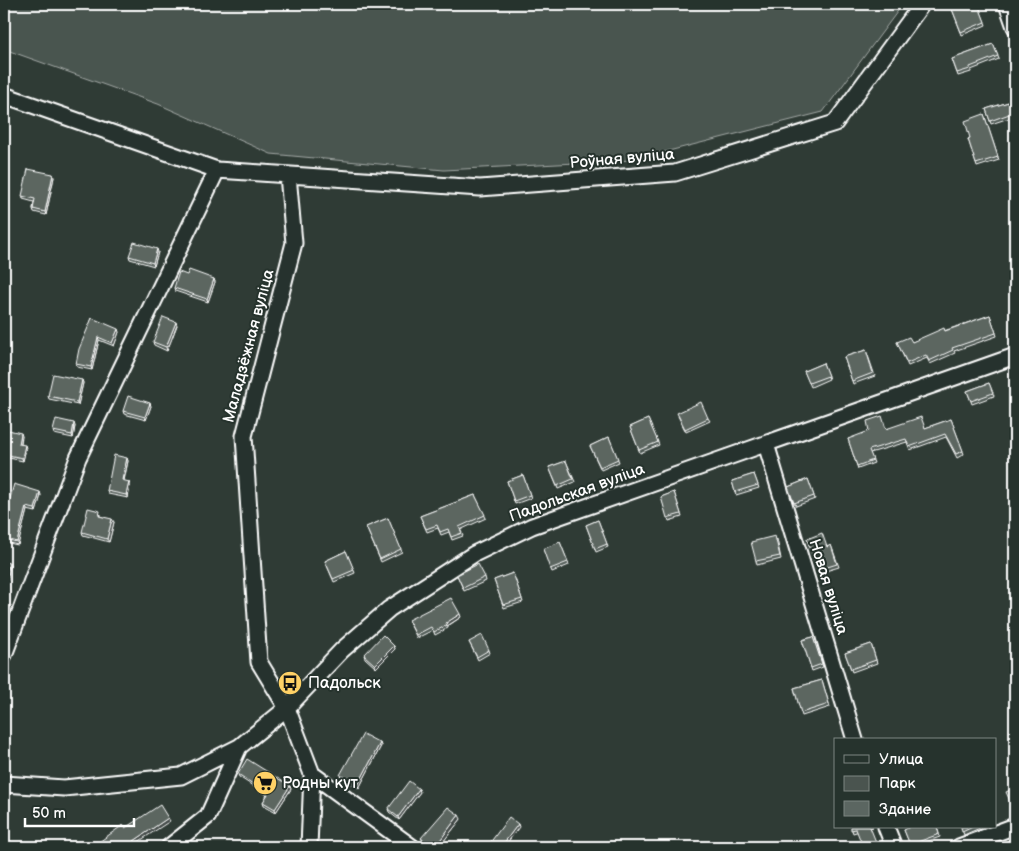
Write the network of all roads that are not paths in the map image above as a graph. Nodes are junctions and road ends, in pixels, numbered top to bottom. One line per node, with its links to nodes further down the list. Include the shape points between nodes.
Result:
1 (922, 4): 6 (street, Роўная вуліца, via 835,123 675,173 480,188)
2 (1007, 4): 3 (street)
3 (1015, 28)
4 (4, 95): 5 (street)
5 (218, 170): 6 (street); 9 (street, via 78,458)
6 (288, 175): 10 (street, Маладзёжная вуліца, via 294,243 244,436 259,662)
7 (1015, 356): 8 (street, Падольская вуліца)
8 (766, 444): 10 (street, Падольская вуліца, via 532,526 474,554 389,609 342,650); 11 (street, Новая вуліца)
9 (4, 656)
10 (287, 708): 12 (street, Падольская вуліца); 13 (street, Маладзёжная вуліца)
11 (855, 738)
12 (239, 747): 14 (street, via 181,776 64,788); 17 (street, Падольская вуліца, via 208,816)
13 (312, 774): 18 (street); 19 (street)
14 (4, 784)
15 (1015, 826): 21 (street)
16 (886, 828): 20 (street)
17 (169, 847)
18 (309, 847)
19 (412, 847)
20 (894, 847)
21 (959, 847)

